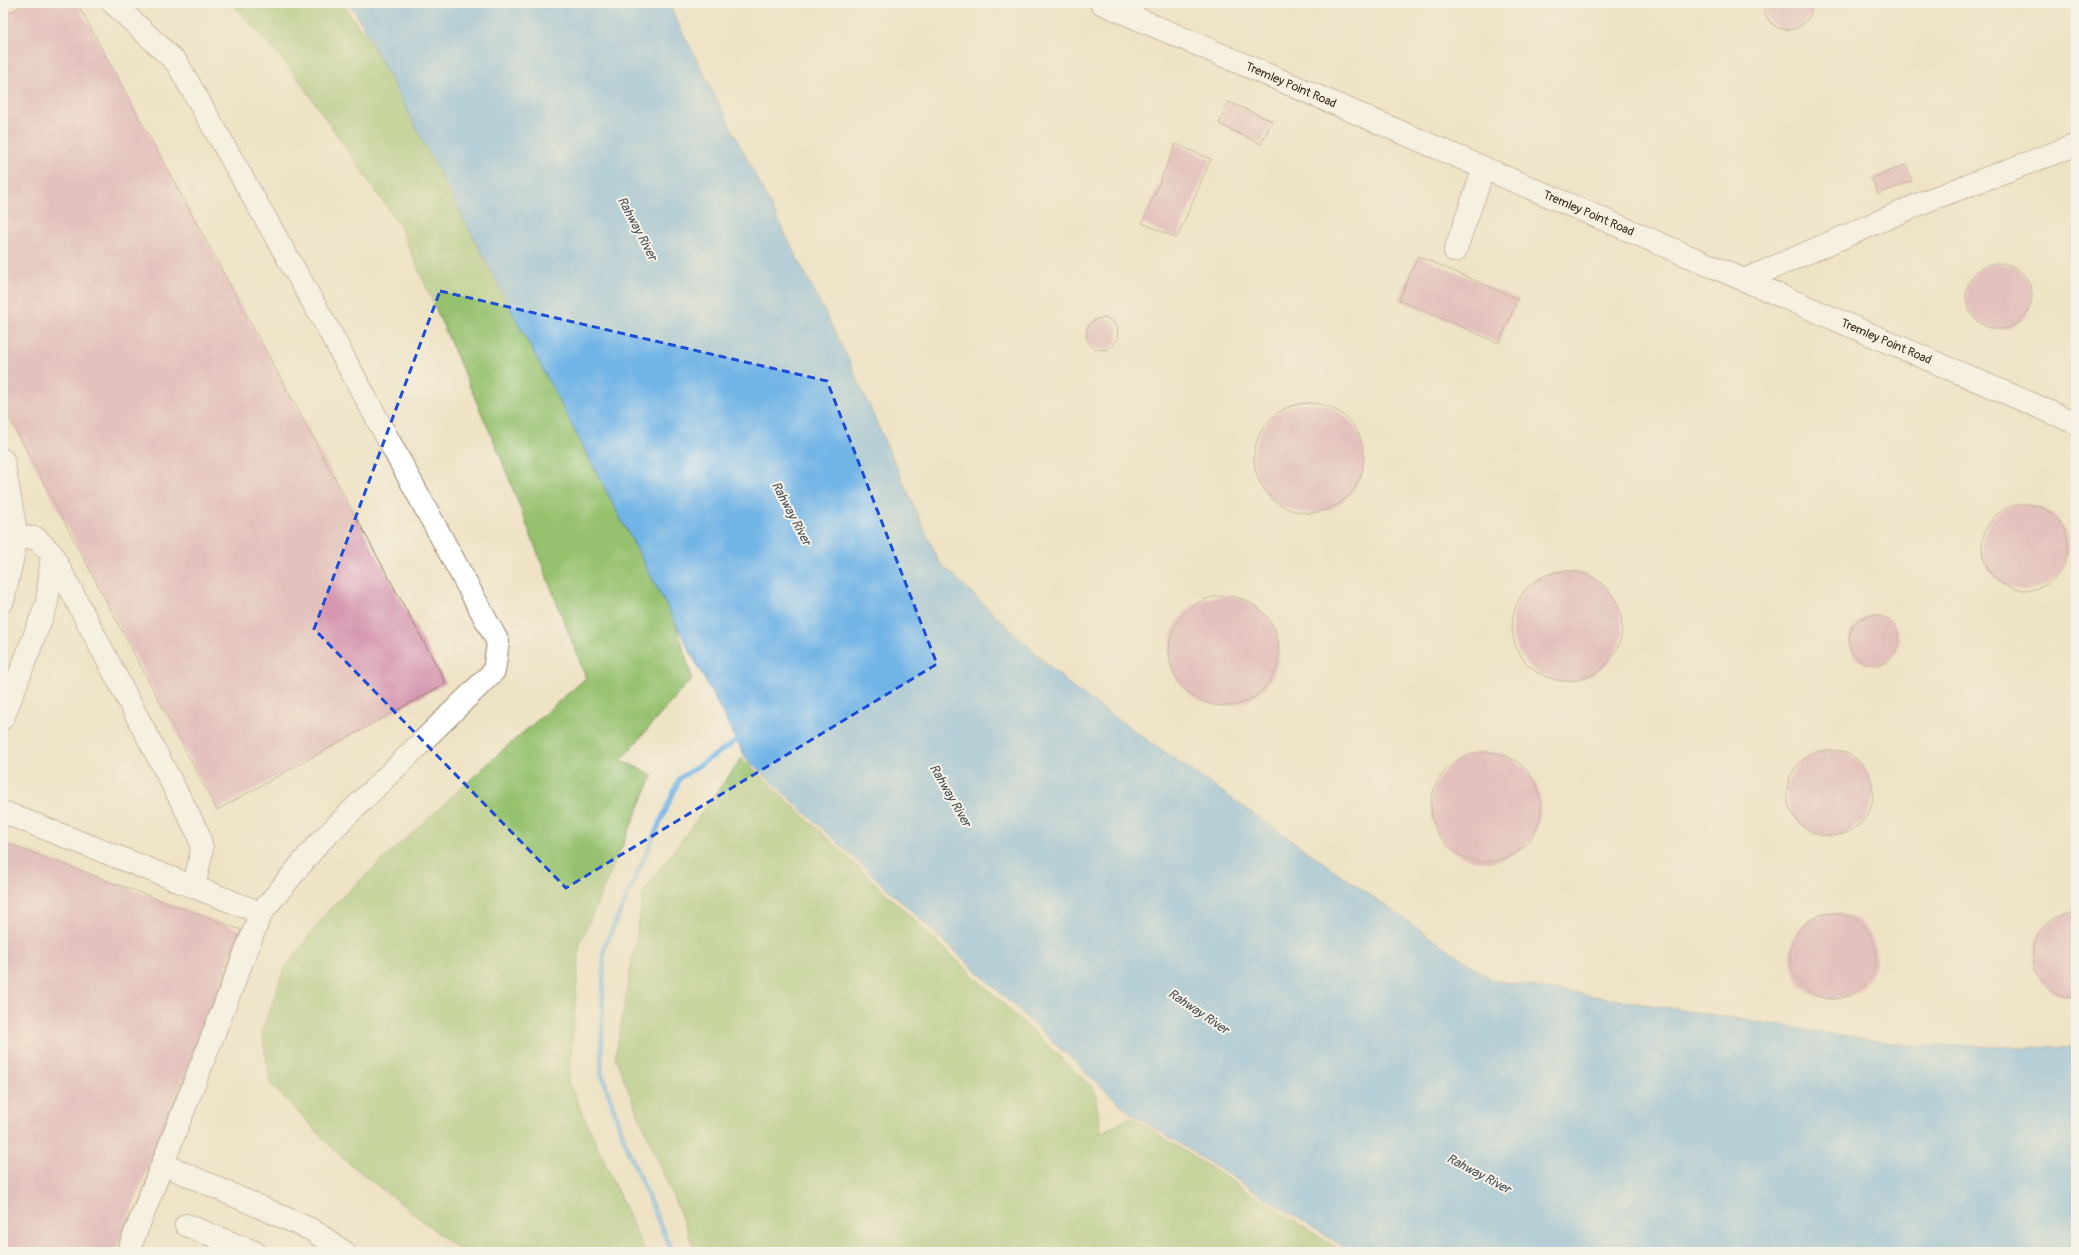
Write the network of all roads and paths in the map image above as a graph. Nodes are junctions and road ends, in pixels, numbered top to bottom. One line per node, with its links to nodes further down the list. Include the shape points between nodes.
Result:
1 (112, 3): 15 (street, via 177,63 331,334 498,642 494,671 317,845)
2 (1101, 3): 4 (street, Tremley Point Road)
3 (2076, 145): 6 (street, via 1929,200)
4 (1484, 168): 5 (street); 6 (street, Tremley Point Road)
5 (1455, 251)
6 (1744, 280): 7 (street, Tremley Point Road)
7 (2076, 423)
8 (3, 460): 9 (street)
9 (17, 537): 10 (street, via 36,538); 11 (street)
10 (52, 554): 12 (street, via 47,603); 14 (street, via 198,833 202,849)
11 (3, 601)
12 (3, 718)
13 (3, 812): 14 (street)
14 (194, 887): 15 (street)
15 (261, 913): 16 (street)
16 (163, 1164): 18 (street, via 312,1230); 19 (street)
17 (186, 1225): 20 (street)
18 (339, 1251)
19 (128, 1252)
20 (254, 1252)

